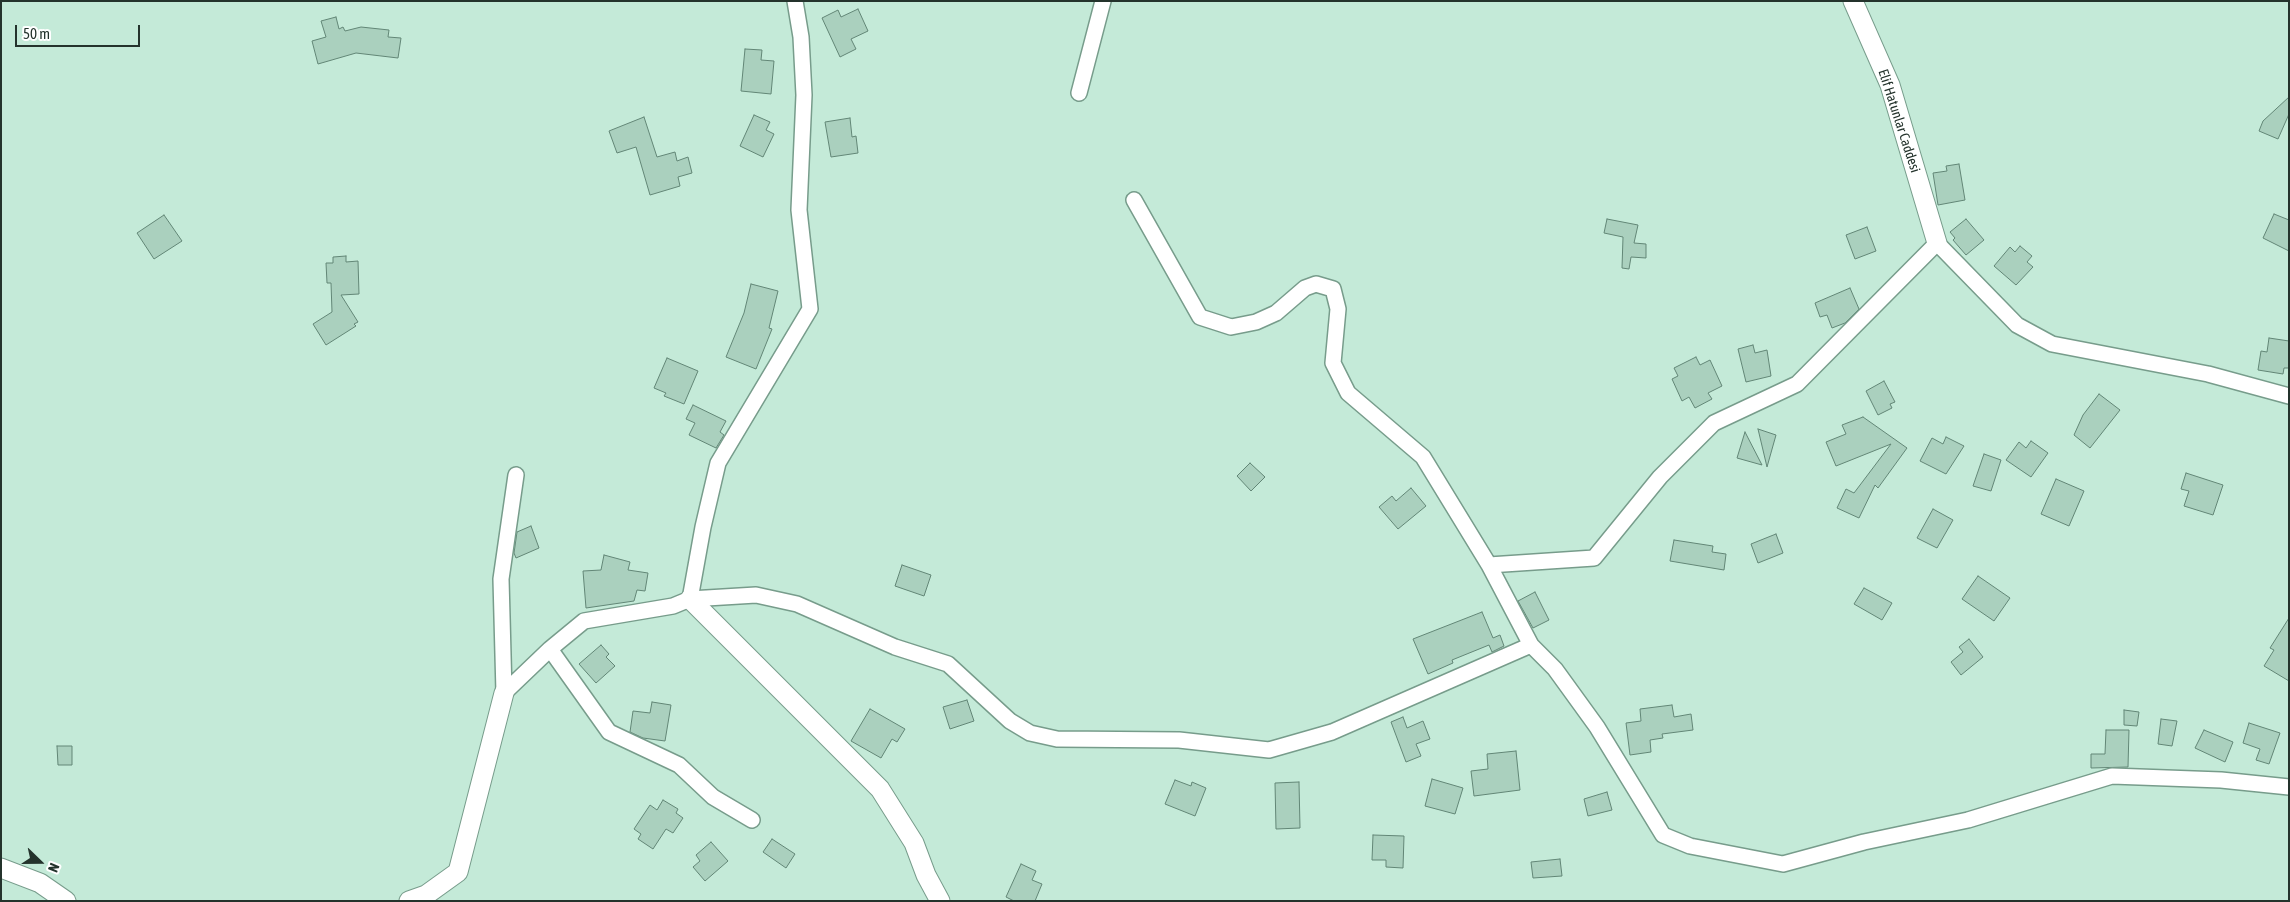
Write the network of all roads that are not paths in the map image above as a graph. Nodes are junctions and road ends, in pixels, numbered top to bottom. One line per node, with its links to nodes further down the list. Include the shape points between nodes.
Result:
1 (795, 1): 10 (street, via 801,37 804,95 799,210 810,309 718,463)
2 (1103, 1): 4 (street)
3 (1853, 1): 6 (street, Elif Hatunlar Caddesi, via 1890,85)
4 (1079, 93)
5 (1134, 200): 9 (street, via 1200,317 1231,326 1256,322 1276,313 1305,288 1316,284 1333,289 1338,309 1333,363 1348,393 1423,457)
6 (1937, 243): 7 (street, via 2017,325 2052,344 2208,374); 9 (street, via 1797,384 1714,423 1660,477 1594,558)
7 (2289, 396)
8 (516, 475): 13 (street, via 502,579)
9 (1489, 565): 11 (street)
10 (690, 599): 11 (street, via 756,595 797,604 895,648 948,664 1010,721 1030,733 1057,739 1179,740 1269,750 1332,732); 12 (street, via 673,606 584,621); 19 (street, via 880,789 914,844)
11 (1531, 645): 14 (street, via 1555,669 1597,727 1663,835 1690,846 1783,864 1864,842 1968,820 2112,776 2221,780)
12 (550, 650): 13 (street); 15 (street, via 609,732 679,765 714,797)
13 (504, 693): 18 (street, via 458,872 426,895)
14 (2289, 787)
15 (752, 820)
16 (1, 868): 17 (street, via 40,884)
17 (66, 901)
18 (409, 901)
19 (940, 901)

